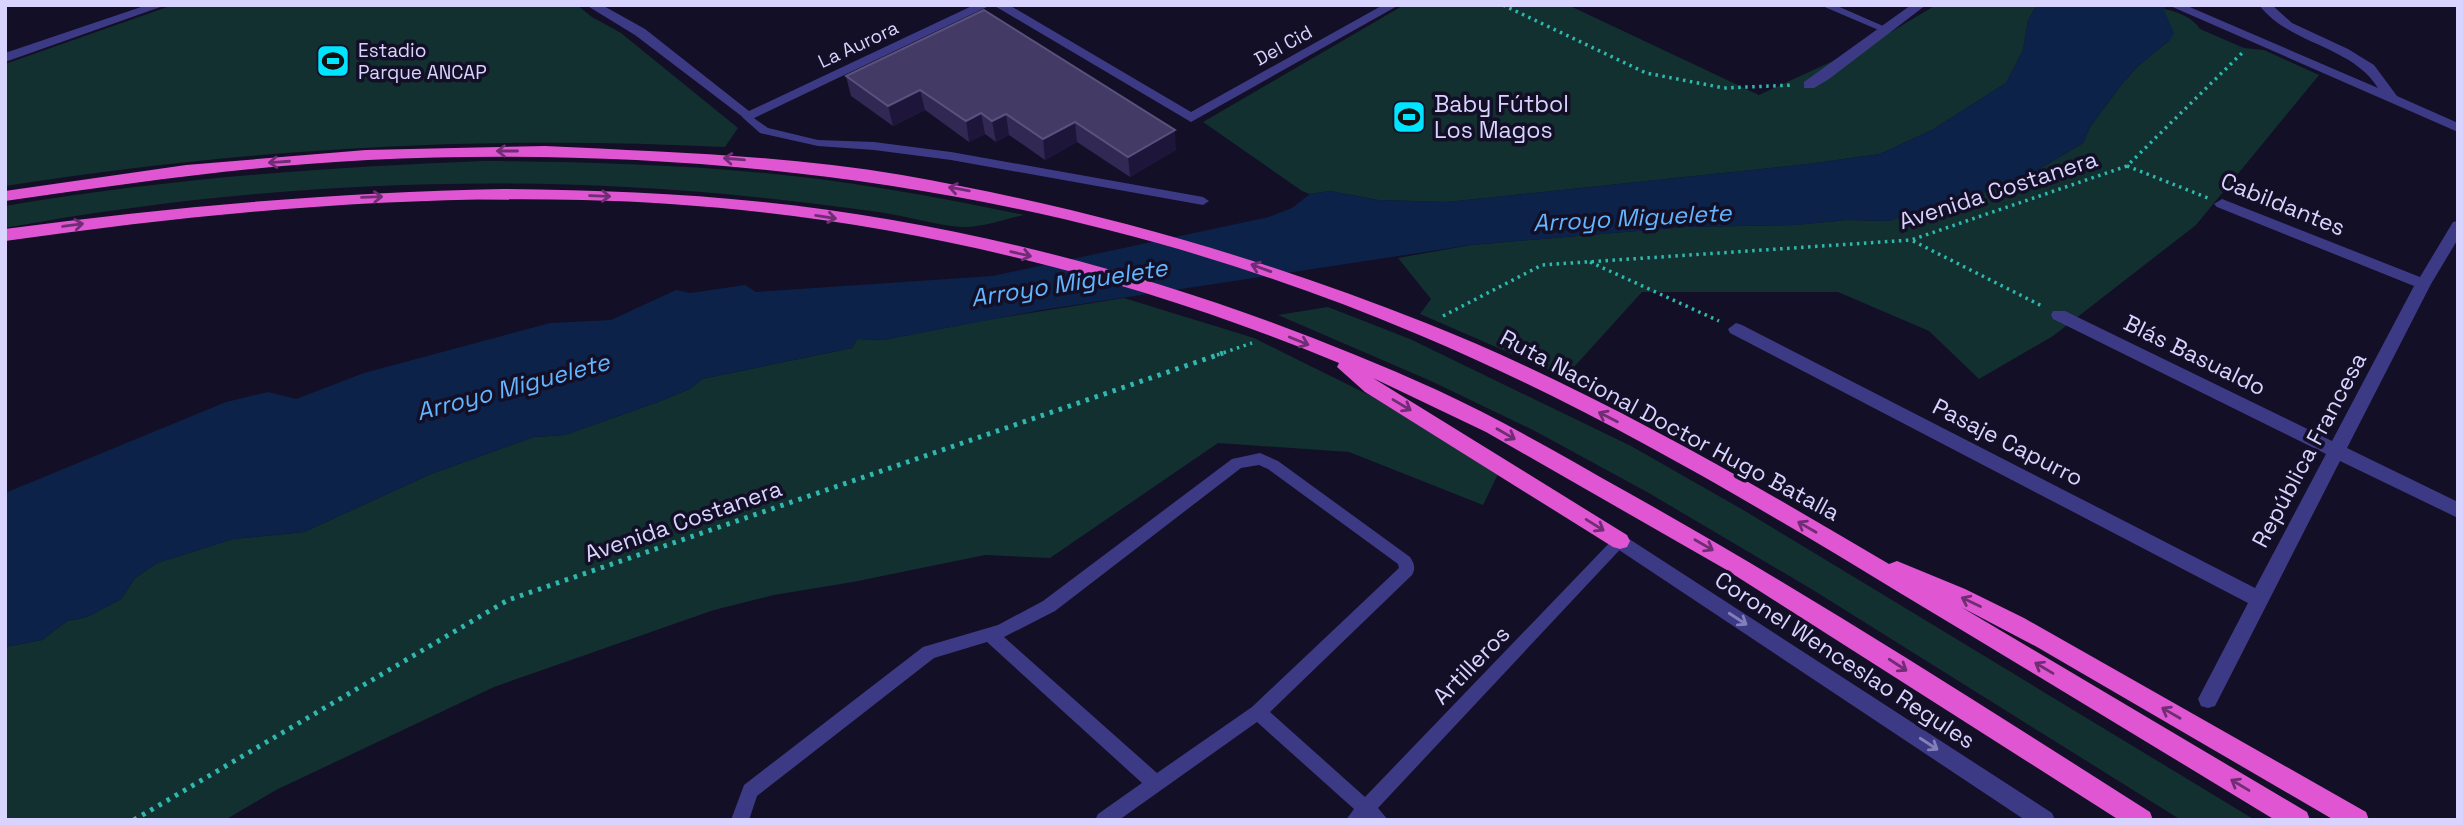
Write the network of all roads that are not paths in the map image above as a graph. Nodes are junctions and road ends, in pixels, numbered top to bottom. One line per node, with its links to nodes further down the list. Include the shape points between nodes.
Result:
1 (160, 5): 11 (street)
2 (592, 5): 14 (street, via 640,32)
3 (985, 5): 14 (street, La Aurora)
4 (999, 5): 5 (street, Del Cid, via 1191,118)
5 (1393, 5)
6 (1825, 5): 10 (lane)
7 (1920, 5): 10 (street)
8 (2174, 5): 13 (street)
9 (2265, 5): 13 (street, via 2286,24 2362,63)
10 (1885, 29): 12 (street, via 1845,64)
11 (5, 58)
12 (1809, 85)
13 (2392, 100): 15 (street)
14 (748, 117): 17 (lane, via 764,131 818,143 951,156)
15 (2458, 128)
16 (5, 197): 28 (highway, Ruta Nacional Doctor Hugo Batalla, one-way to 16, via 1640,433 1421,327 1218,254 1026,202 781,163 544,151 273,162)
17 (1203, 201)
18 (2222, 204): 21 (street, Cabildantes)
19 (2458, 226): 21 (street, República Francesa)
20 (5, 235): 24 (highway, one-way to 24, via 130,217 345,199 517,194 752,206 906,230 1095,273 1235,317)
21 (2423, 284): 25 (street, República Francesa)
22 (2059, 315): 25 (street, Blás Basualdo)
23 (1736, 329): 29 (street, Pasaje Capurro)
24 (1325, 352): 27 (highway, one-way to 27, via 1372,387); 38 (highway, one-way to 38, via 1493,426 1717,553)
25 (2337, 453): 26 (street, Blás Basualdo); 29 (street, República Francesa)
26 (2458, 511)
27 (1620, 541): 34 (lane, Artilleros); 37 (street, Coronel Wenceslao Regules, one-way to 37)
28 (1852, 552): 39 (highway, Ruta Nacional Doctor Hugo Batalla, one-way to 28); 40 (highway, one-way to 28, via 1998,615)
29 (2258, 599): 31 (street, República Francesa)
30 (990, 635): 32 (lane, via 1049,606 1237,463 1260,459 1405,561 1407,570); 33 (lane); 35 (lane, via 929,652 750,791)
31 (2208, 699)
32 (1258, 712): 33 (lane); 34 (lane)
33 (1155, 783): 36 (lane)
34 (1366, 816)
35 (740, 820)
36 (1104, 820)
37 (2044, 820)
38 (2141, 820)
39 (2298, 820)
40 (2357, 820)

